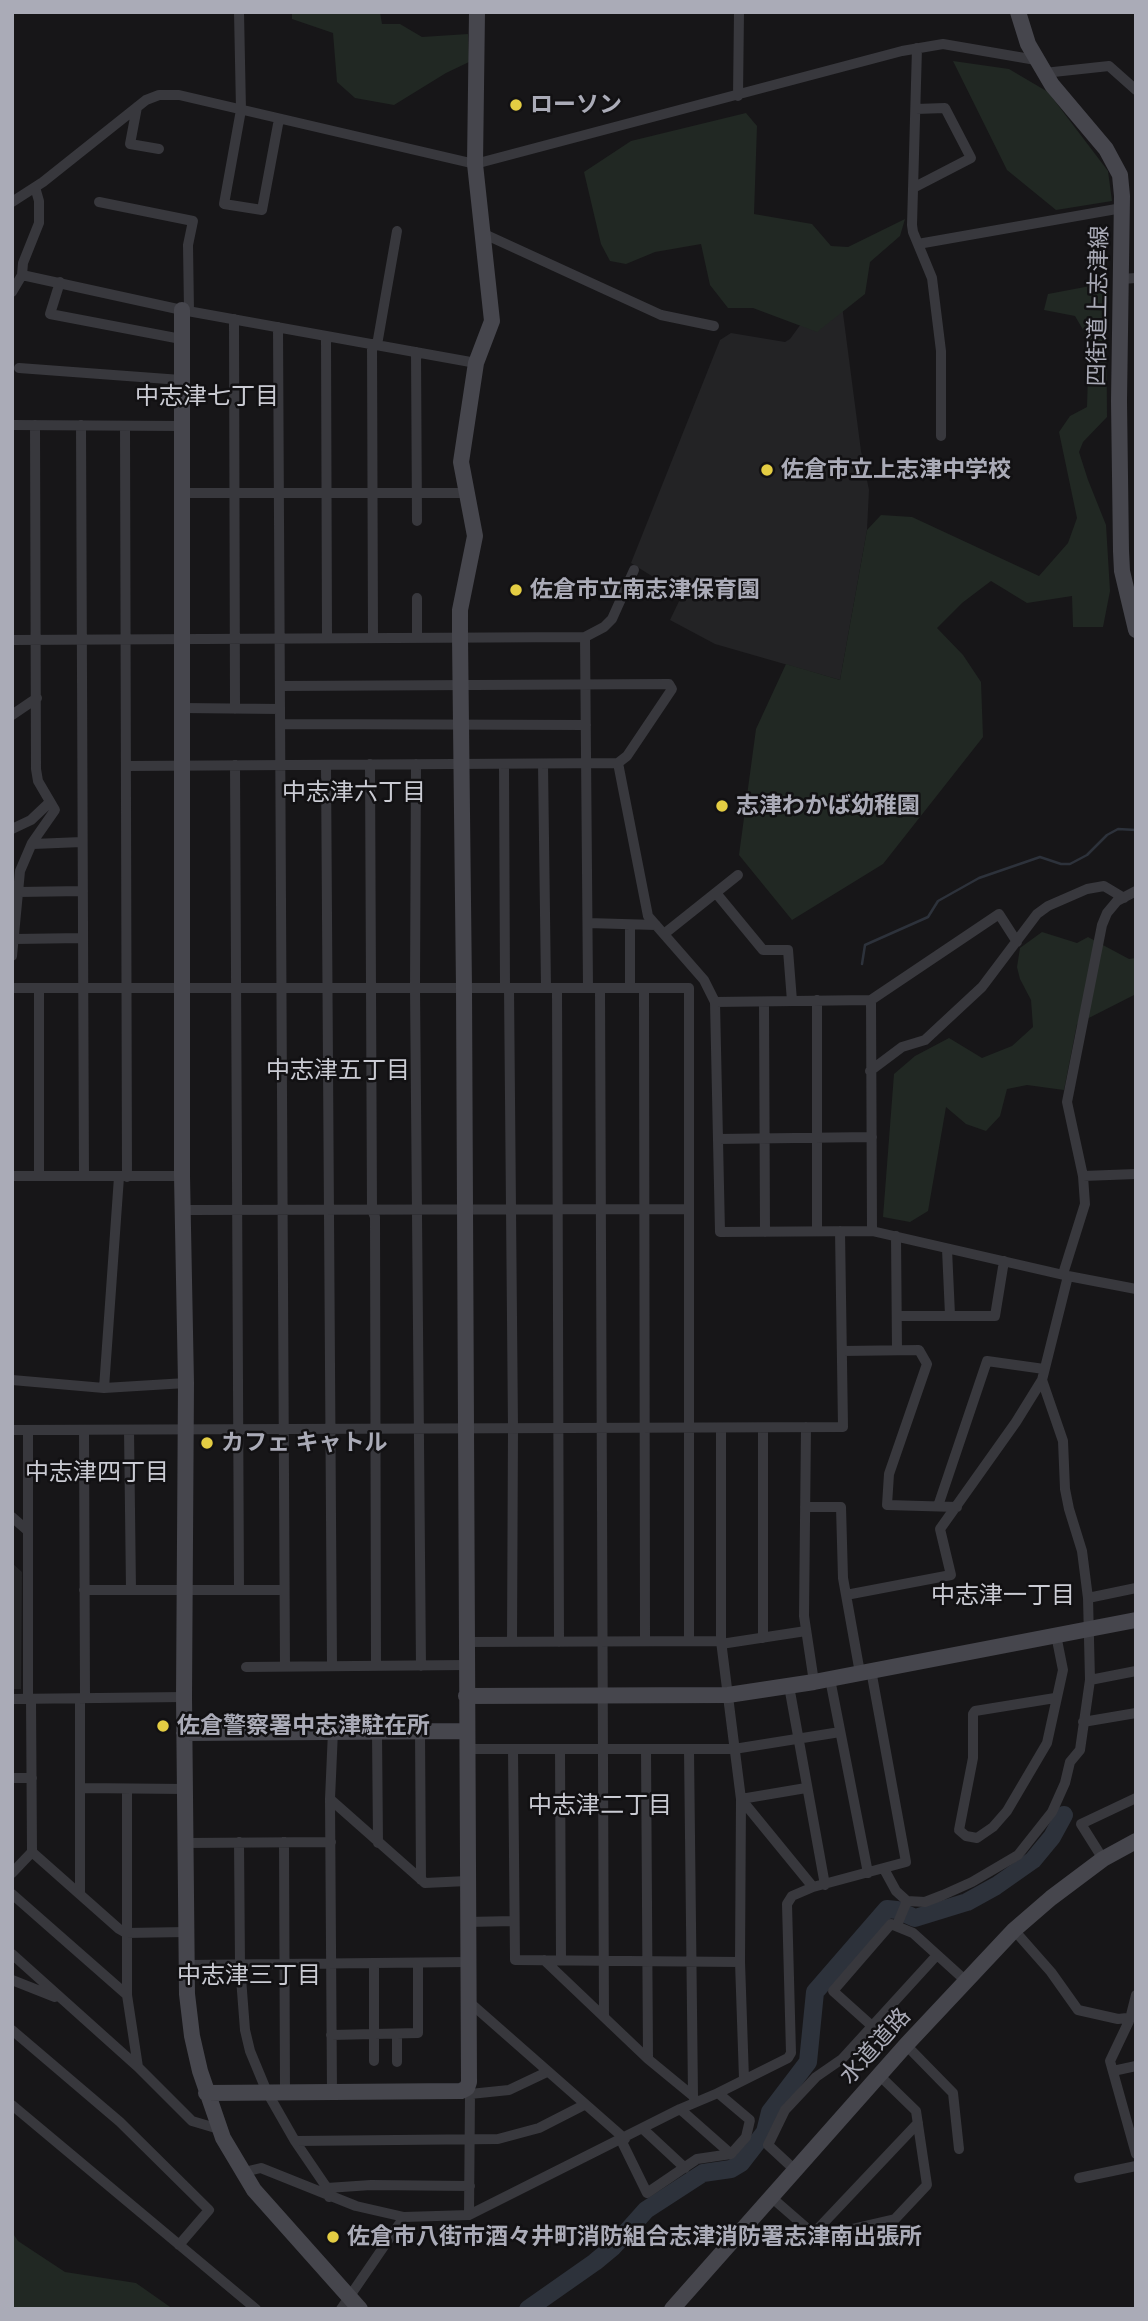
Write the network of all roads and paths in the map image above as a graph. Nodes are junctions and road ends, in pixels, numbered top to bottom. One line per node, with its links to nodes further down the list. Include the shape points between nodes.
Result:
1 (239, 12): 11 (street)
2 (477, 12): 14 (street)
3 (739, 12): 8 (street)
4 (1018, 12): 6 (street, 四街道上志津線)
5 (917, 48): 6 (street, via 943,44); 8 (street); 10 (street)
6 (1040, 66): 7 (street, via 1109,66); 19 (street, 四街道上志津線, via 1113,160 1120,175)
7 (1136, 90)
8 (738, 96): 14 (street)
9 (137, 107): 11 (street, via 159,95 179,94); 13 (street, via 130,145); 15 (street)
10 (916, 109): 16 (street); 16 (street, via 945,108 971,158)
11 (241, 110): 12 (street); 12 (street, via 224,204 262,210)
12 (279, 118): 14 (street)
13 (159, 149)
14 (475, 164): 21 (street)
15 (35, 187): 17 (street); 23 (street, via 39,223)
16 (913, 188): 22 (street, via 912,225)
17 (12, 202)
18 (99, 202): 27 (street, via 193,220)
19 (1122, 208): 22 (street); 24 (street, 四街道上志津線)
20 (397, 231): 33 (street)
21 (482, 233): 29 (street, via 662,315); 35 (street, via 492,321)
22 (918, 244): 43 (street, via 932,278 942,351)
23 (22, 275): 25 (street); 26 (street)
24 (1129, 278): 54 (street, 四街道上志津線, via 1119,401 1121,551)
25 (60, 282): 27 (street); 32 (street, via 50,314)
26 (12, 292)
27 (185, 311): 28 (street); 32 (street)
28 (234, 319): 30 (street); 47 (street)
29 (714, 326)
30 (278, 327): 31 (street); 48 (street)
31 (326, 336): 33 (street); 49 (street)
32 (181, 339): 37 (street)
33 (375, 345): 34 (street); 50 (street)
34 (416, 352): 35 (street); 45 (street)
35 (476, 363): 46 (street, via 461,462)
36 (19, 368): 37 (street)
37 (181, 380): 42 (street)
38 (12, 425): 39 (street)
39 (35, 425): 40 (street); 62 (street)
40 (82, 425): 41 (street); 63 (street)
41 (125, 426): 42 (street); 64 (street)
42 (182, 426): 44 (street)
43 (941, 436)
44 (181, 493): 47 (street); 65 (street)
45 (416, 493): 46 (street); 50 (street); 51 (street)
46 (468, 493): 58 (street, via 475,536 460,610)
47 (234, 494): 48 (street); 60 (street)
48 (279, 494): 49 (street); 61 (street)
49 (327, 494): 50 (street); 55 (street)
50 (373, 494): 56 (street)
51 (416, 522)
52 (634, 570): 59 (street, via 612,619)
53 (417, 598): 57 (street)
54 (1136, 630)
55 (327, 637): 56 (street); 61 (street)
56 (373, 637): 57 (street)
57 (417, 637): 58 (street)
58 (460, 637): 59 (street); 67 (street)
59 (585, 637): 68 (street)
60 (234, 638): 61 (street); 65 (street); 72 (street)
61 (280, 638): 69 (street)
62 (36, 639): 63 (street); 66 (street); 70 (street)
63 (81, 639): 64 (street); 92 (street)
64 (125, 639): 65 (street); 89 (street)
65 (181, 639): 71 (street)
66 (12, 640)
67 (461, 684): 68 (street); 69 (street); 76 (street)
68 (586, 684): 77 (street); 79 (street, via 669,684 672,689 628,756)
69 (280, 686): 73 (street)
70 (37, 698): 74 (street); 90 (street, via 36,769)
71 (182, 708): 72 (street); 85 (street)
72 (235, 709): 73 (street)
73 (280, 709): 75 (street)
74 (12, 715)
75 (280, 724): 76 (street); 87 (street)
76 (461, 725): 77 (street); 82 (street)
77 (586, 725): 78 (street)
78 (586, 763): 79 (street); 84 (street); 100 (street)
79 (618, 763): 102 (street, via 648,916)
80 (370, 764): 81 (street); 88 (street); 115 (street)
81 (416, 764): 82 (street); 116 (street)
82 (462, 764): 83 (street); 117 (street)
83 (504, 764): 84 (street); 118 (street)
84 (543, 764): 119 (street)
85 (182, 765): 86 (street); 89 (street); 111 (street)
86 (235, 765): 87 (street); 112 (street)
87 (281, 765): 88 (street); 113 (street)
88 (326, 765): 114 (street)
89 (126, 766): 110 (street)
90 (50, 802): 91 (street, via 31,820); 93 (street, via 55,810)
91 (12, 829)
92 (82, 842): 93 (street); 95 (street)
93 (33, 844): 97 (street, via 20,871)
94 (738, 875): 98 (street)
95 (83, 891): 97 (street); 103 (street)
96 (1136, 891): 99 (street)
97 (19, 892): 104 (street)
98 (716, 893): 102 (street); 125 (street, via 763,950 788,950)
99 (1124, 898): 105 (street, via 1104,887 1087,889 1037,914); 138 (street, via 1107,913 1102,925 1067,1102)
100 (588, 923): 101 (street); 120 (street)
101 (630, 925): 102 (street); 121 (street)
102 (660, 929): 126 (street, via 704,981)
103 (83, 938): 104 (street); 109 (street)
104 (15, 939): 106 (street)
105 (1017, 942): 124 (street, via 999,914); 128 (street, via 982,987 925,1040 902,1048)
106 (12, 956)
107 (12, 988): 108 (street)
108 (39, 988): 109 (street); 135 (street)
109 (83, 988): 110 (street); 136 (street)
110 (127, 988): 111 (street); 139 (street)
111 (182, 988): 112 (street); 137 (street)
112 (236, 988): 113 (street); 144 (street)
113 (281, 988): 114 (street); 145 (street)
114 (327, 988): 115 (street); 146 (street)
115 (370, 988): 116 (street); 147 (street)
116 (415, 988): 117 (street); 148 (street)
117 (464, 988): 118 (street); 149 (street)
118 (507, 988): 119 (street); 150 (street)
119 (551, 988): 120 (street); 151 (street)
120 (594, 988): 121 (street); 140 (street)
121 (630, 988): 122 (street)
122 (644, 988): 141 (street); 142 (street, via 689,988)
123 (817, 1000): 124 (street); 125 (street); 131 (street)
124 (870, 1000): 128 (street)
125 (792, 1001): 127 (street)
126 (715, 1002): 127 (street); 132 (street)
127 (764, 1002): 129 (street)
128 (870, 1071): 130 (street)
129 (764, 1137): 131 (street); 132 (street); 152 (street)
130 (872, 1137): 131 (street); 155 (street)
131 (816, 1138): 153 (street)
132 (718, 1139): 152 (street, via 720,1232)
133 (1136, 1174): 138 (street)
134 (12, 1176): 135 (street)
135 (39, 1176): 136 (street)
136 (84, 1176): 139 (street)
137 (182, 1176): 139 (street); 143 (street)
138 (1083, 1176): 159 (street, via 1086,1204)
139 (123, 1177): 168 (street)
140 (601, 1209): 141 (street); 151 (street); 172 (street)
141 (644, 1209): 142 (street); 173 (street)
142 (688, 1209): 174 (street)
143 (184, 1210): 144 (street); 167 (street)
144 (237, 1210): 145 (street); 178 (street)
145 (283, 1210): 146 (street); 179 (street)
146 (329, 1210): 147 (street); 180 (street)
147 (372, 1210): 148 (street); 181 (street, via 376,1217)
148 (417, 1210): 149 (street); 182 (street)
149 (464, 1210): 150 (street); 183 (street)
150 (510, 1210): 151 (street); 170 (street)
151 (557, 1210): 171 (street)
152 (765, 1231): 153 (street)
153 (817, 1231): 154 (street)
154 (840, 1231): 155 (street); 164 (street)
155 (872, 1231): 156 (street)
156 (896, 1236): 157 (street); 162 (street)
157 (947, 1249): 158 (street); 161 (street)
158 (1004, 1261): 159 (street); 161 (street, via 995,1316)
159 (1065, 1275): 160 (street); 165 (street)
160 (1136, 1289)
161 (950, 1315): 162 (street)
162 (897, 1316): 163 (street)
163 (897, 1350): 164 (street); 188 (street, via 919,1350 927,1364 889,1474 887,1505)
164 (842, 1351): 169 (street, via 843,1427)
165 (1043, 1375): 188 (street, via 986,1361); 190 (street); 200 (street, via 1063,1441 1065,1489 1082,1551)
166 (12, 1380): 168 (street)
167 (186, 1383): 168 (street); 177 (street)
168 (104, 1388)
169 (806, 1427): 176 (street); 189 (street)
170 (513, 1428): 171 (street); 183 (street); 209 (street)
171 (558, 1428): 172 (street); 210 (street)
172 (601, 1428): 173 (street); 211 (street)
173 (646, 1428): 174 (street); 206 (street)
174 (689, 1428): 175 (street); 207 (street)
175 (721, 1428): 176 (street); 212 (street)
176 (763, 1428): 205 (street)
177 (184, 1429): 178 (street); 187 (street); 197 (street)
178 (238, 1429): 179 (street); 194 (street)
179 (284, 1429): 180 (street); 198 (street)
180 (330, 1429): 181 (street); 215 (street)
181 (377, 1429): 182 (street); 216 (street)
182 (421, 1429): 183 (street); 213 (street)
183 (466, 1429): 208 (street)
184 (12, 1430): 185 (street)
185 (29, 1430): 186 (street); 192 (street)
186 (84, 1430): 187 (street); 195 (street)
187 (129, 1430): 196 (street)
188 (938, 1506): 190 (street)
189 (805, 1507): 199 (street, via 841,1507); 203 (street)
190 (957, 1507): 199 (street, via 940,1529 951,1575)
191 (12, 1517): 192 (street)
192 (28, 1531): 231 (street)
193 (1136, 1588): 200 (street)
194 (239, 1589): 197 (street); 198 (street)
195 (84, 1590): 196 (street); 228 (street)
196 (131, 1590): 197 (street)
197 (185, 1590): 226 (street)
198 (284, 1590): 218 (street)
199 (846, 1595): 220 (street)
200 (1088, 1598): 202 (street)
201 (1136, 1620): 202 (street)
202 (1089, 1629): 204 (street); 222 (street)
203 (806, 1631): 205 (street); 221 (street)
204 (1055, 1635): 220 (street); 229 (street, via 1063,1670)
205 (763, 1639): 212 (street)
206 (645, 1641): 207 (street); 211 (street)
207 (689, 1641): 212 (street)
208 (466, 1642): 209 (street); 214 (street)
209 (512, 1642): 210 (street)
210 (559, 1642): 211 (street)
211 (602, 1642): 227 (street)
212 (721, 1642): 224 (street)
213 (421, 1665): 214 (street); 216 (street)
214 (466, 1665): 225 (street)
215 (332, 1666): 216 (street); 218 (street)
216 (376, 1666)
217 (246, 1667): 218 (street)
218 (285, 1667)
219 (1136, 1671): 222 (street)
220 (865, 1672): 221 (street); 265 (street, via 906,1862)
221 (822, 1680): 223 (street); 239 (street)
222 (1090, 1680): 233 (street)
223 (789, 1686): 224 (street); 240 (street)
224 (728, 1695): 227 (street); 242 (street)
225 (466, 1696): 227 (street); 236 (street)
226 (184, 1697): 228 (street); 237 (street)
227 (602, 1697): 245 (street)
228 (82, 1698): 231 (street); 250 (street)
229 (1055, 1698): 229 (street, via 1047,1743 1007,1811 977,1838 966,1836 958,1830 973,1758 973,1714)
230 (12, 1699): 231 (street)
231 (29, 1699): 249 (street)
232 (1136, 1713): 233 (street)
233 (1083, 1722): 274 (street, via 1080,1750 1070,1762 1052,1812 1026,1847 943,1895 925,1902)
234 (333, 1731): 235 (street); 237 (street); 255 (street)
235 (377, 1731): 238 (street); 262 (street)
236 (466, 1731): 238 (street); 241 (street)
237 (184, 1732): 253 (street)
238 (420, 1732): 268 (street)
239 (840, 1732): 240 (street); 267 (street)
240 (798, 1738): 242 (street); 252 (street)
241 (467, 1749): 243 (street); 269 (street)
242 (734, 1749): 247 (street); 256 (street)
243 (513, 1750): 244 (street); 275 (street)
244 (559, 1750): 245 (street); 284 (street)
245 (602, 1750): 246 (street); 285 (street)
246 (646, 1750): 247 (street); 286 (street)
247 (689, 1750): 287 (street)
248 (12, 1778): 249 (street)
249 (32, 1778): 263 (street)
250 (80, 1788): 251 (street); 273 (street)
251 (127, 1788): 253 (street); 279 (street)
252 (806, 1788): 256 (street); 270 (street)
253 (185, 1789): 261 (street)
254 (1136, 1798): 264 (street, via 1081,1824)
255 (330, 1799): 260 (street); 262 (street)
256 (741, 1799): 271 (street); 289 (street)
257 (1136, 1841): 264 (street, 水道道路)
258 (239, 1842): 259 (street); 261 (street); 293 (street)
259 (284, 1842): 260 (street); 294 (street)
260 (331, 1842): 295 (street)
261 (185, 1843): 280 (street)
262 (379, 1843): 268 (street)
263 (32, 1852): 266 (street); 273 (street)
264 (1103, 1859): 278 (street, 水道道路)
265 (884, 1870): 267 (street); 274 (street)
266 (12, 1873)
267 (868, 1873): 270 (street)
268 (421, 1880): 269 (street)
269 (467, 1881): 276 (street)
270 (825, 1885): 271 (street)
271 (813, 1887): 318 (street, via 792,1896 788,1904 791,2053)
272 (12, 1894): 298 (street)
273 (80, 1894): 279 (street)
274 (907, 1901): 277 (street)
275 (514, 1921): 276 (street); 283 (street, via 515,1960)
276 (467, 1922): 288 (street)
277 (897, 1925): 282 (street); 304 (street, via 891,1924 833,1991)
278 (1014, 1930): 297 (street, 水道道路); 303 (street, via 1078,2010)
279 (126, 1933): 280 (street); 298 (street)
280 (186, 1933): 292 (street)
281 (12, 1954): 300 (street)
282 (937, 1955): 297 (street); 304 (street)
283 (544, 1960): 284 (street); 302 (street)
284 (561, 1960): 285 (street)
285 (604, 1960): 286 (street); 302 (street)
286 (648, 1961): 287 (street); 310 (street)
287 (692, 1961): 289 (street); 325 (street)
288 (468, 1962): 290 (street); 301 (street)
289 (740, 1962): 318 (street)
290 (418, 1963): 291 (street); 307 (street, via 418,2033)
291 (374, 1964): 295 (street); 306 (street)
292 (186, 1965): 293 (street); 321 (street, via 192,2036)
293 (240, 1965): 294 (street); 322 (street, via 245,2030)
294 (285, 1965): 295 (street); 323 (street)
295 (331, 1965): 308 (street)
296 (12, 1980): 300 (street)
297 (966, 1981): 309 (street, 水道道路)
298 (127, 1995): 314 (street)
299 (1136, 1995): 303 (street)
300 (62, 2000): 314 (street)
301 (468, 2001): 316 (street); 320 (street)
302 (604, 2015): 310 (street)
303 (1133, 2018): 315 (street, via 1110,2062)
304 (873, 2026): 341 (street, via 785,2110 768,2145)
305 (12, 2030): 350 (street, via 120,2122 209,2210)
306 (374, 2034): 307 (street); 308 (street); 311 (street)
307 (397, 2034): 312 (street)
308 (331, 2035): 319 (street)
309 (906, 2045): 317 (street, 水道道路); 336 (street, via 953,2093)
310 (648, 2059): 325 (street)
311 (374, 2061)
312 (397, 2062)
313 (1136, 2066): 315 (street)
314 (138, 2067): 332 (street, via 192,2121)
315 (1113, 2071): 329 (street)
316 (547, 2072): 320 (street, via 509,2090); 327 (street)
317 (879, 2075): 330 (street, via 916,2110); 341 (street, 水道道路)
318 (744, 2080): 324 (street)
319 (331, 2091): 320 (street); 323 (street)
320 (469, 2091): 333 (street)
321 (206, 2092): 322 (street); 332 (street)
322 (267, 2092): 323 (street); 335 (street)
323 (285, 2092)
324 (718, 2093): 325 (street); 337 (street, via 750,2120 746,2137)
325 (694, 2100): 328 (street)
326 (12, 2105): 350 (street)
327 (584, 2105): 333 (street, via 519,2135); 334 (street)
328 (680, 2109): 331 (street); 337 (street)
329 (1131, 2115): 338 (street)
330 (918, 2123): 349 (street); 349 (street, via 927,2185 895,2218 817,2237)
331 (642, 2128): 334 (street); 340 (street)
332 (219, 2129): 342 (street)
333 (470, 2139): 335 (street); 344 (street)
334 (623, 2140): 340 (street, via 647,2193); 347 (street)
335 (295, 2141): 345 (street)
336 (959, 2149)
337 (731, 2154): 340 (street, via 697,2159)
338 (1136, 2154)
339 (1136, 2166): 343 (street)
340 (685, 2168)
341 (795, 2170): 346 (street, 水道道路)
342 (244, 2172): 345 (street, via 261,2168); 351 (street)
343 (1079, 2178)
344 (470, 2186): 345 (street, via 371,2185); 347 (street)
345 (328, 2192): 348 (street, via 356,2206)
346 (771, 2197): 349 (street); 353 (street, 水道道路)
347 (469, 2215): 348 (street)
348 (404, 2217): 351 (street)
349 (813, 2234)
350 (179, 2245): 352 (street)
351 (350, 2305)
352 (256, 2309)
353 (672, 2309)

